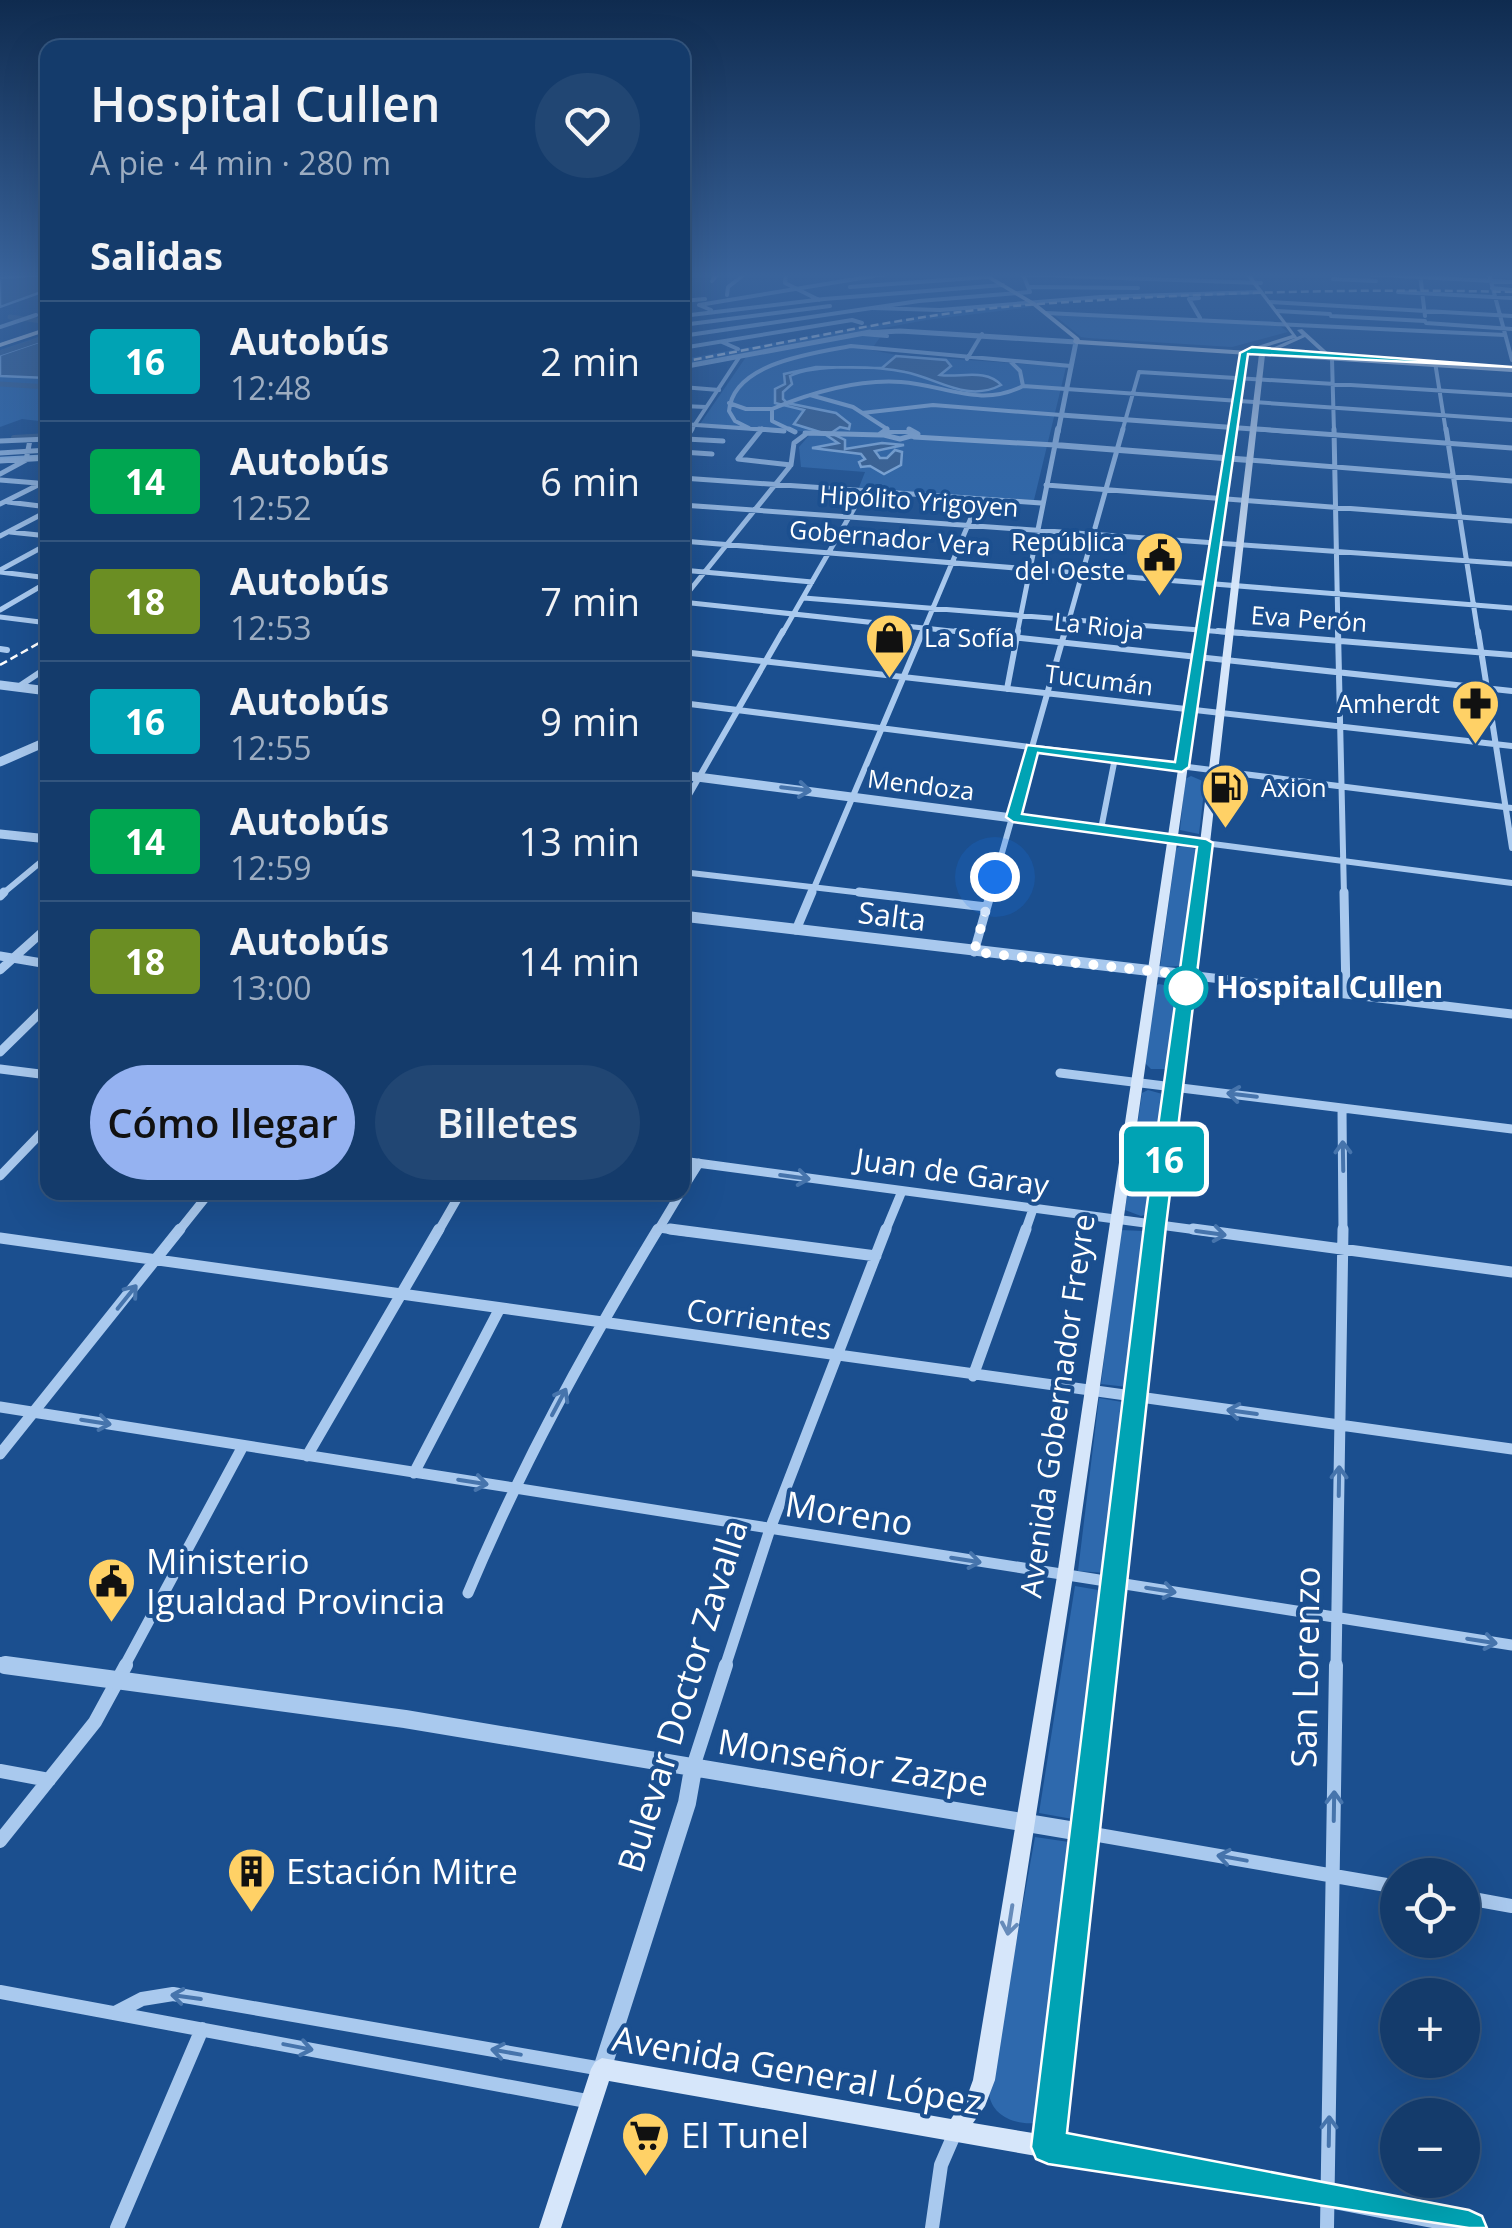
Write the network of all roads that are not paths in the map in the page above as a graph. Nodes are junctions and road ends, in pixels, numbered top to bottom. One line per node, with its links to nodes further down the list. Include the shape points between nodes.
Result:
1 (1241, 377): 23 (main road, Avenida Gobernador Freyre)
2 (725, 378): 13 (street)
3 (755, 378): 26 (street)
4 (1022, 378): 11 (street)
5 (1069, 378): 14 (street)
6 (1136, 378): 17 (street)
7 (1259, 378): 10 (street); 25 (main road)
8 (1333, 378): 10 (street)
9 (1437, 378): 15 (street)
10 (1333, 383): 15 (street); 30 (street)
11 (1023, 386): 14 (street); 20 (street)
12 (690, 388): 13 (street)
13 (719, 390): 29 (street)
14 (1066, 390): 17 (street); 35 (street)
15 (1438, 390): 18 (street); 36 (street)
16 (810, 394): 19 (street, via 897,382); 21 (street); 24 (street)
17 (1132, 394): 23 (street); 38 (street)
18 (1512, 395)
19 (986, 396): 20 (street); 22 (street)
20 (996, 396): 22 (street)
21 (821, 399): 24 (street); 33 (street)
22 (1004, 400): 32 (street)
23 (1238, 401): 25 (street); 42 (main road, Avenida Gobernador Freyre)
24 (792, 402): 28 (street)
25 (1256, 402): 30 (street); 44 (main road)
26 (729, 403): 31 (street); 43 (street, via 734,421)
27 (690, 406): 29 (street)
28 (781, 406): 31 (street)
29 (706, 407): 41 (street)
30 (1335, 408): 36 (street); 51 (street)
31 (772, 409): 46 (street, via 772,422)
32 (1006, 411): 34 (street, via 933,405); 35 (street)
33 (862, 413): 34 (street); 37 (street)
34 (880, 413): 37 (street)
35 (1061, 415): 38 (street); 58 (street)
36 (1442, 416): 39 (street); 57 (street)
37 (873, 420): 47 (street)
38 (1125, 420): 42 (street); 60 (street)
39 (1512, 420)
40 (690, 424): 41 (street)
41 (696, 424): 43 (street); 48 (street)
42 (1234, 427): 44 (street); 67 (main road, Avenida Gobernador Freyre)
43 (748, 428): 45 (street)
44 (1253, 429): 51 (street); 68 (main road)
45 (762, 430): 46 (street); 70 (street, via 739,460)
46 (795, 432): 49 (street)
47 (883, 432): 49 (street); 50 (street); 50 (street)
48 (690, 433)
49 (806, 434): 70 (street, via 794,443)
50 (916, 435): 58 (street)
51 (1335, 435): 57 (street); 71 (street)
52 (40, 439): 53 (street)
53 (30, 440): 54 (street); 65 (street)
54 (0, 441)
55 (724, 441): 56 (street)
56 (690, 442)
57 (1447, 443): 59 (street); 72 (street)
58 (1055, 445): 60 (street); 79 (street)
59 (1512, 448)
60 (1116, 450): 67 (street); 80 (street)
61 (0, 452): 65 (street)
62 (40, 452): 65 (street)
63 (690, 453): 64 (street)
64 (712, 454)
65 (27, 456): 66 (street); 69 (street); 73 (street)
66 (40, 457)
67 (1228, 459): 68 (street); 83 (main road, Avenida Gobernador Freyre)
68 (1249, 460): 71 (street); 84 (main road)
69 (0, 461)
70 (791, 464): 78 (street)
71 (1336, 467): 72 (street); 89 (street)
72 (1451, 476): 75 (street); 93 (street)
73 (0, 477): 76 (street)
74 (690, 479): 78 (street)
75 (1512, 481)
76 (40, 482)
77 (40, 485): 85 (street)
78 (776, 485): 81 (street); 90 (street)
79 (1046, 486): 80 (street); 86 (street)
80 (1105, 490): 83 (street); 99 (street)
81 (864, 491): 82 (street); 92 (street)
82 (979, 498): 86 (street); 95 (street)
83 (1222, 499): 84 (street); 102 (main road, Avenida Gobernador Freyre)
84 (1244, 500): 89 (street); 103 (main road)
85 (2, 502): 88 (street)
86 (1040, 503): 96 (street)
87 (690, 506): 90 (street, Hipólito Yrigoyen)
88 (40, 507)
89 (1336, 507): 93 (street); 106 (street)
90 (755, 510): 92 (street, Hipólito Yrigoyen); 104 (street)
91 (40, 513): 97 (street)
92 (851, 516): 95 (street, Hipólito Yrigoyen); 107 (street)
93 (1458, 517): 94 (street); 108 (street)
94 (1512, 521)
95 (970, 525): 96 (street, Hipólito Yrigoyen); 109 (street)
96 (1037, 530): 99 (street, Hipólito Yrigoyen); 111 (street)
97 (9, 532): 98 (street); 100 (street)
98 (0, 533)
99 (1092, 534): 102 (street, Hipólito Yrigoyen); 115 (street)
100 (40, 535)
101 (690, 542): 104 (street, Gobernador Vera)
102 (1214, 542): 103 (street, Hipólito Yrigoyen); 118 (main road, Avenida Gobernador Freyre)
103 (1239, 544): 106 (street, Hipólito Yrigoyen); 120 (main road)
104 (728, 545): 107 (street, Gobernador Vera); 114 (street)
105 (40, 548): 112 (street)
106 (1339, 552): 108 (street, Hipólito Yrigoyen); 122 (street)
107 (830, 553): 109 (street, Gobernador Vera); 117 (street)
108 (1466, 561): 110 (street, Hipólito Yrigoyen); 125 (street)
109 (954, 563): 111 (street, Gobernador Vera); 126 (street)
110 (1512, 564)
111 (1028, 568): 115 (street, Gobernador Vera); 130 (street)
112 (0, 571): 116 (street)
113 (690, 571): 114 (street)
114 (704, 572): 117 (street); 121 (street)
115 (1082, 573): 118 (street, Gobernador Vera); 131 (street)
116 (40, 578)
117 (812, 582): 123 (street)
118 (1208, 584): 120 (street, Gobernador Vera); 136 (main road, Avenida Gobernador Freyre)
119 (40, 586): 128 (street)
120 (1234, 586): 122 (street, Gobernador Vera); 137 (main road)
121 (690, 590)
122 (1340, 594): 125 (street, Gobernador Vera); 139 (street)
123 (804, 598): 126 (street, Eva Perón); 129 (street)
124 (690, 602): 129 (street, La Rioja)
125 (1474, 605): 127 (street, Gobernador Vera); 141 (street)
126 (934, 608): 130 (street, Eva Perón); 135 (street)
127 (1512, 608)
128 (0, 614): 133 (street)
129 (795, 614): 135 (street, La Rioja); 146 (street)
130 (1018, 615): 131 (street, Eva Perón); 138 (street)
131 (1068, 619): 136 (street, Eva Perón); 140 (street)
132 (40, 620): 133 (street)
133 (37, 622): 134 (street)
134 (40, 622)
135 (925, 628): 138 (street, La Rioja); 149 (street)
136 (1202, 630): 137 (street, Eva Perón); 144 (main road, Avenida Gobernador Freyre)
137 (1229, 632): 139 (street, Eva Perón); 145 (main road)
138 (1016, 638): 140 (street, La Rioja); 153 (street)
139 (1339, 641): 141 (street, Eva Perón); 148 (street)
140 (1062, 642): 144 (street, La Rioja); 156 (street)
141 (1481, 652): 143 (street, Eva Perón); 152 (street)
142 (690, 653): 146 (street, Tucumán)
143 (1512, 654)
144 (1199, 657): 145 (street, La Rioja); 159 (main road, Avenida Gobernador Freyre)
145 (1226, 660): 148 (street, La Rioja); 160 (main road)
146 (764, 661): 149 (street, Tucumán); 158 (street)
147 (40, 672): 151 (street)
148 (1340, 672): 152 (street, La Rioja); 161 (street)
149 (905, 678): 153 (street, Tucumán); 162 (street)
150 (0, 685): 151 (street)
151 (18, 687): 154 (street)
152 (1486, 688): 155 (street, La Rioja); 164 (street)
153 (1007, 689): 156 (street, Tucumán)
154 (40, 690)
155 (1512, 690)
156 (1047, 694): 159 (street, Tucumán); 166 (street)
157 (690, 704): 158 (street)
158 (736, 710): 162 (street); 172 (street)
159 (1190, 710): 160 (street, Tucumán); 169 (main road, Avenida Gobernador Freyre)
160 (1219, 713): 161 (street, Tucumán); 170 (main road)
161 (1342, 727): 164 (street, Tucumán); 173 (street)
162 (883, 729): 166 (street); 175 (street)
163 (40, 744): 168 (street)
164 (1495, 744): 165 (street, Tucumán); 176 (street)
165 (1512, 746)
166 (1032, 748): 167 (street); 177 (street)
167 (1114, 758): 169 (street); 178 (street)
168 (0, 762)
169 (1182, 767): 170 (street); 181 (main road, Avenida Gobernador Freyre)
170 (1212, 771): 173 (street); 182 (main road)
171 (690, 776): 172 (street, Mendoza)
172 (699, 777): 174 (street); 175 (street, Mendoza, one-way to 175)
173 (1344, 787): 176 (street); 184 (street)
174 (690, 792)
175 (852, 797): 177 (street, Mendoza); 188 (street)
176 (1509, 808): 183 (street)
177 (1013, 817): 178 (street, Mendoza); 190 (street)
178 (1100, 829): 181 (street, Mendoza)
179 (0, 834): 180 (street)
180 (40, 838)
181 (1171, 839): 182 (street, Mendoza); 199 (main road, Avenida Gobernador Freyre)
182 (1206, 843): 184 (street, Mendoza); 200 (main road)
183 (1512, 848)
184 (1346, 861): 187 (street, Mendoza); 201 (street)
185 (40, 863): 189 (street)
186 (690, 873): 188 (street)
187 (1512, 883)
188 (814, 888): 190 (street); 192 (street)
189 (0, 896)
190 (986, 908): 194 (street)
191 (690, 917): 192 (street, Salta)
192 (796, 930): 194 (street, Salta)
193 (40, 934): 196 (street)
194 (974, 952): 199 (street, Salta)
195 (0, 956): 196 (street)
196 (13, 958): 197 (street); 198 (street)
197 (40, 963)
198 (0, 970)
199 (1151, 972): 200 (street, Salta); 208 (main road, Avenida Gobernador Freyre)
200 (1188, 975): 201 (street, Salta); 209 (main road)
201 (1346, 994): 203 (street, Salta)
202 (40, 1013): 204 (street)
203 (1512, 1014)
204 (0, 1052)
205 (0, 1069): 207 (street)
206 (1060, 1073): 208 (street)
207 (40, 1074)
208 (1135, 1082): 209 (street); 222 (main road, Avenida Gobernador Freyre)
209 (1173, 1086): 210 (street, one-way to 209); 223 (main road)
210 (1342, 1108): 211 (street); 226 (street, San Lorenzo, one-way to 210)
211 (1512, 1128)
212 (40, 1134): 215 (street)
213 (690, 1162): 214 (street, Juan de Garay)
214 (699, 1164): 216 (street); 217 (street, Juan de Garay, one-way to 217)
215 (0, 1176)
216 (690, 1178)
217 (902, 1192): 221 (street, Juan de Garay); 227 (street, Bulevar Doctor Zavalla)
218 (204, 1200): 228 (street)
219 (456, 1200): 230 (street)
220 (676, 1200): 224 (street)
221 (1032, 1209): 222 (street, Juan de Garay); 234 (street)
222 (1114, 1220): 223 (street, Juan de Garay); 235 (main road, Avenida Gobernador Freyre)
223 (1155, 1226): 226 (street, Juan de Garay, one-way to 226); 236 (main road)
224 (659, 1228): 227 (street); 232 (street)
225 (0, 1238): 228 (street, Corrientes)
226 (1344, 1250): 229 (street, Juan de Garay); 239 (street, San Lorenzo)
227 (876, 1256): 233 (street, Bulevar Doctor Zavalla)
228 (158, 1259): 230 (street, Corrientes); 238 (street, one-way to 228)
229 (1512, 1272)
230 (400, 1296): 231 (street, Corrientes); 243 (street)
231 (500, 1308): 232 (street, Corrientes); 244 (street)
232 (602, 1322): 233 (street, Corrientes); 245 (street, one-way to 232)
233 (834, 1357): 234 (street, Corrientes); 246 (street, Bulevar Doctor Zavalla)
234 (973, 1376): 235 (street, Corrientes)
235 (1090, 1391): 236 (street, Corrientes); 247 (main road, Avenida Gobernador Freyre)
236 (1137, 1397): 239 (street, Corrientes, one-way to 236); 248 (main road)
237 (0, 1407): 238 (street, Moreno)
238 (32, 1412): 240 (street, Moreno, one-way to 240); 242 (street)
239 (1340, 1426): 241 (street, Corrientes); 250 (street, San Lorenzo, one-way to 239)
240 (243, 1446): 243 (street, Moreno); 253 (street)
241 (1512, 1449)
242 (0, 1454)
243 (307, 1456): 244 (street, Moreno)
244 (414, 1473): 245 (street, Moreno, one-way to 245)
245 (512, 1488): 246 (street, Moreno); 249 (street)
246 (770, 1528): 247 (street, Moreno, one-way to 247); 254 (street, Bulevar Doctor Zavalla)
247 (1065, 1576): 248 (street, Moreno); 257 (main road, Avenida Gobernador Freyre)
248 (1116, 1583): 250 (street, Moreno, one-way to 250); 258 (main road)
249 (468, 1594)
250 (1336, 1618): 251 (street, Moreno, one-way to 251); 260 (street, San Lorenzo, one-way to 250)
251 (1512, 1645)
252 (0, 1664): 253 (street, Monseñor Zazpe)
253 (117, 1682): 254 (street, Monseñor Zazpe, via 404,1719); 256 (street)
254 (692, 1769): 257 (street, Monseñor Zazpe); 267 (street, Bulevar Doctor Zavalla)
255 (0, 1771): 256 (street)
256 (49, 1780): 259 (street)
257 (1025, 1824): 258 (street, Monseñor Zazpe); 269 (main road, Avenida Gobernador Freyre, one-way to 269, via 984,2080)
258 (1087, 1833): 260 (street, Monseñor Zazpe, one-way to 258); 270 (main road)
259 (0, 1841)
260 (1334, 1876): 261 (street, Monseñor Zazpe); 271 (street, San Lorenzo, one-way to 260)
261 (1380, 1884)
262 (1480, 1901): 263 (street)
263 (1512, 1906)
264 (0, 1992): 265 (street)
265 (115, 2013): 266 (street); 267 (street, Avenida General López, one-way to 265, via 173,1994)
266 (202, 2029): 268 (street, one-way to 268); 272 (street)
267 (602, 2069): 268 (main road, Bulevar Doctor Zavalla); 269 (main road, Avenida General López)
268 (592, 2102): 273 (main road, Bulevar Doctor Zavalla)
269 (956, 2132): 270 (main road, Avenida General López); 274 (street, Avenida Gobernador Freyre, via 940,2165)
270 (1048, 2147): 271 (street, Avenida General López)
271 (1328, 2201): 275 (street, San Lorenzo); 276 (street, Avenida General López)
272 (117, 2228)
273 (550, 2228)
274 (932, 2228)
275 (1328, 2228)
276 (1469, 2228)

